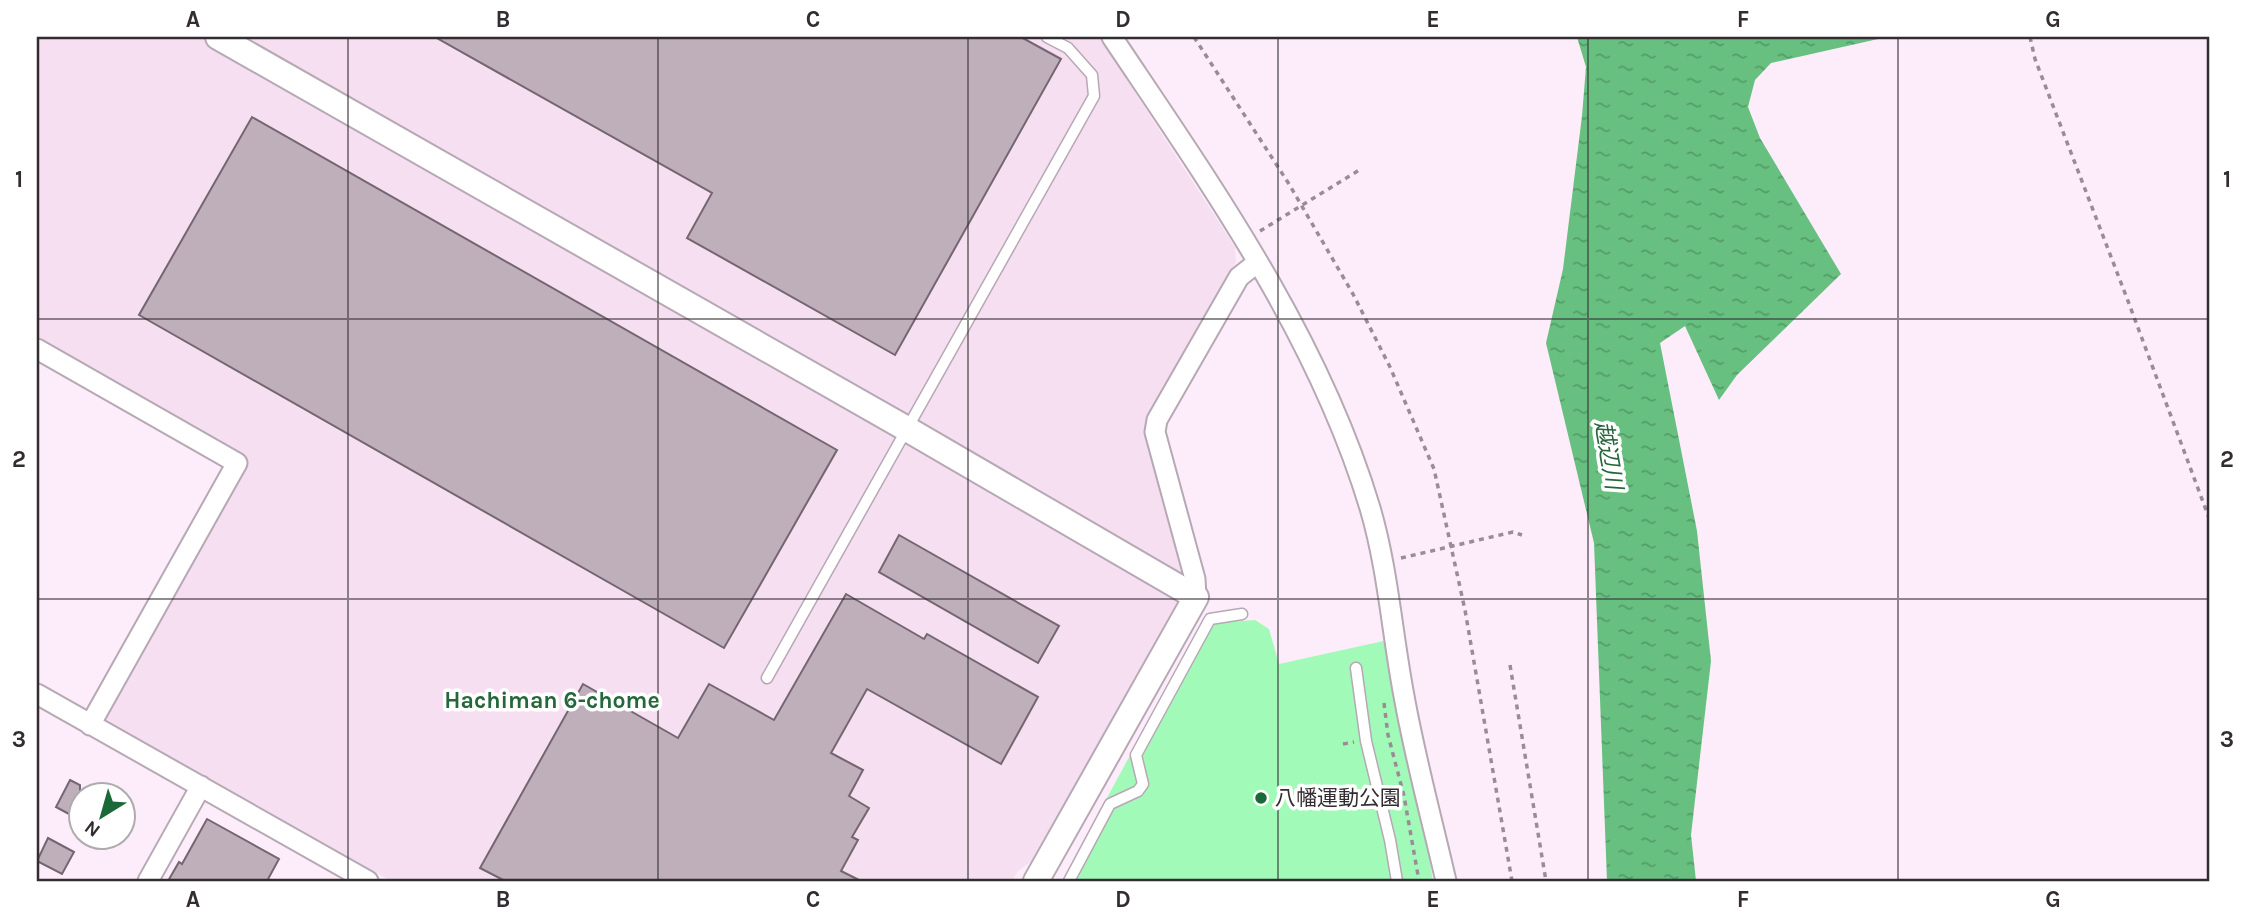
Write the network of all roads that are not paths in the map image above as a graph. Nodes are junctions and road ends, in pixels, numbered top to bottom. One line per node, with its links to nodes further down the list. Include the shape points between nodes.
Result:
1 (218, 37): 6 (street)
2 (1047, 37): 6 (lane, via 1068,48 1092,75 1094,96)
3 (1112, 37): 4 (street)
4 (1258, 262): 7 (street, via 1239,277 1157,420 1155,432); 19 (street, via 1326,393 1370,509 1404,696)
5 (37, 349): 12 (street, via 237,463)
6 (907, 429): 7 (street); 10 (lane)
7 (1199, 608): 8 (lane); 16 (street); 17 (lane, via 1136,755 1143,784 1110,804)
8 (1242, 614)
9 (1356, 668): 18 (lane, via 1366,741)
10 (767, 678)
11 (37, 694): 12 (street)
12 (90, 725): 13 (street)
13 (201, 786): 14 (street); 15 (street)
14 (148, 881)
15 (368, 881)
16 (1036, 881)
17 (1069, 881)
18 (1397, 881)
19 (1446, 881)

